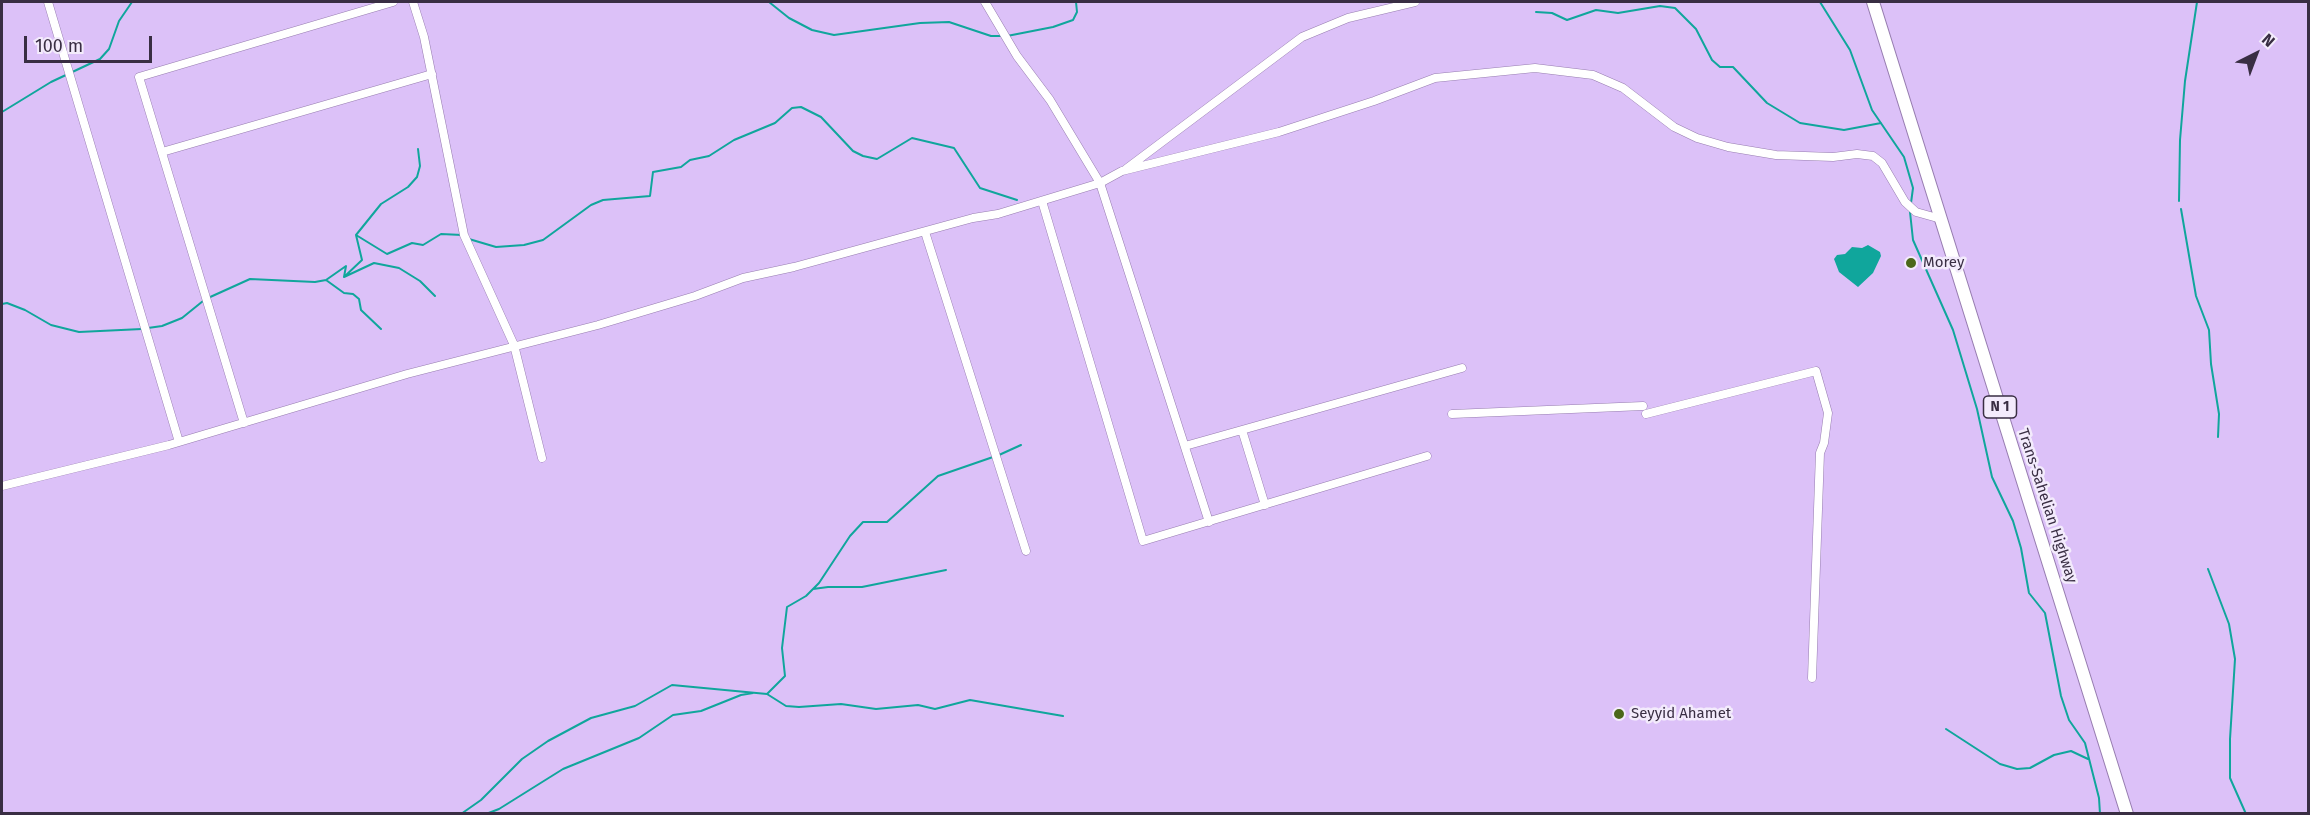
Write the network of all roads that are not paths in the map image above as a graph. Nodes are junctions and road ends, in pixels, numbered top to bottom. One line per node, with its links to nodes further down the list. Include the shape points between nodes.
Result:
1 (48, 2): 19 (street)
2 (393, 2): 8 (street, via 139,77)
3 (413, 2): 7 (street)
4 (986, 2): 10 (street)
5 (1415, 2): 9 (street, via 1348,18 1302,37)
6 (1873, 2): 12 (highway, Trans-Sahelian Highway / N 1)
7 (432, 74): 8 (street); 14 (street, via 464,235)
8 (162, 152): 17 (street)
9 (1122, 171): 10 (street); 12 (street, via 1279,132 1435,78 1534,68 1593,75 1623,88 1674,127 1728,147 1776,155 1873,156 1882,163 1905,202 1916,212)
10 (1100, 183): 11 (street); 20 (street)
11 (1042, 201): 13 (street); 25 (street, via 1143,541)
12 (1941, 219): 28 (highway, Trans-Sahelian Highway / N 1)
13 (925, 232): 14 (street, via 742,278 598,325); 26 (street)
14 (514, 345): 17 (street); 22 (street)
15 (1462, 368): 18 (street)
16 (1452, 414): 27 (street, via 1645,410 1816,371 1828,414 1820,453)
17 (244, 423): 19 (street)
18 (1242, 430): 20 (street); 24 (street)
19 (179, 442): 23 (street)
20 (1185, 446): 25 (street)
21 (1427, 456): 24 (street)
22 (542, 458)
23 (2, 486)
24 (1265, 505): 25 (street)
25 (1209, 522)
26 (1026, 551)
27 (1812, 678)
28 (2127, 813)

